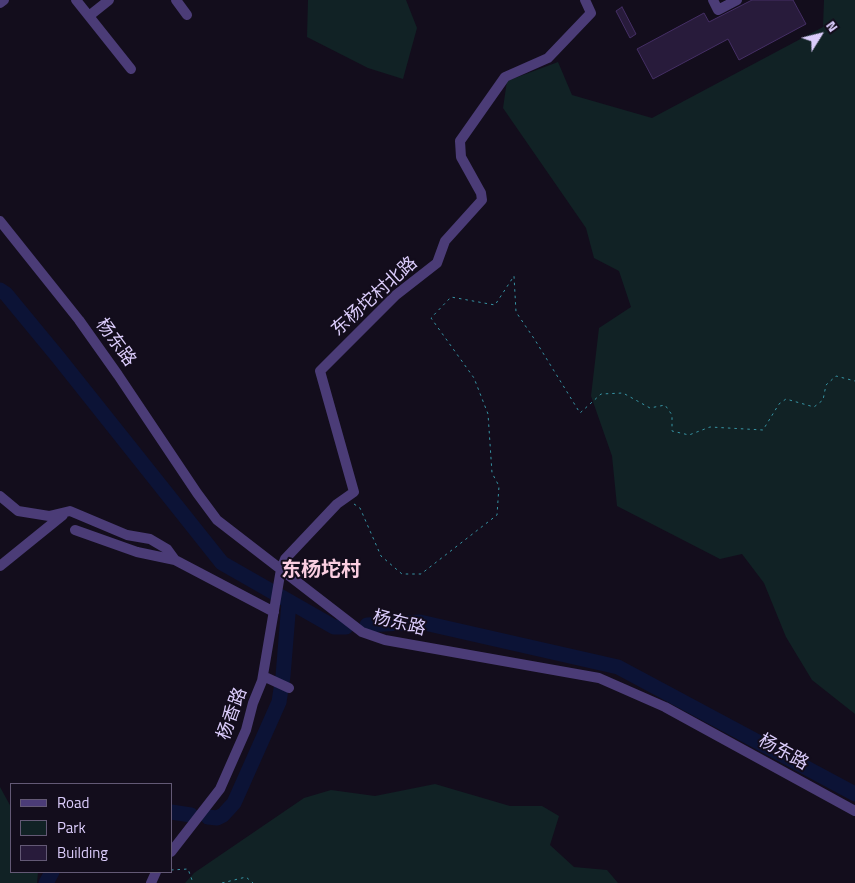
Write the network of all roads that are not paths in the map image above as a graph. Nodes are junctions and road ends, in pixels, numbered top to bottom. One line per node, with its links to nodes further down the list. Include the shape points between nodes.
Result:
1 (4, 0): 8 (street)
2 (76, 0): 10 (street)
3 (109, 0): 10 (street)
4 (176, 0): 9 (street)
5 (585, 0): 18 (street, 东杨坨村北路, via 591,13 548,58 505,77 460,141 461,157 482,193 482,200 444,241 437,263 396,295 320,371 354,492 336,504 286,559)
6 (713, 0): 7 (street, via 718,10)
7 (738, 0)
8 (0, 3)
9 (187, 15)
10 (89, 16): 11 (street)
11 (131, 69)
12 (0, 221): 18 (street, 杨东路, via 96,344 217,520)
13 (0, 496): 14 (street, via 18,511 49,516)
14 (67, 512): 16 (street, via 127,535 150,539 167,549); 17 (street)
15 (75, 530): 16 (street, via 137,552)
16 (175, 560): 19 (street)
17 (0, 566)
18 (280, 574): 19 (street, 杨香路); 22 (street, 杨东路, via 362,632 385,640 599,678 665,707)
19 (275, 608): 20 (street, 杨香路)
20 (263, 676): 21 (street); 23 (street, 杨香路, via 246,730 220,789)
21 (289, 688)
22 (855, 811)
23 (172, 851)

